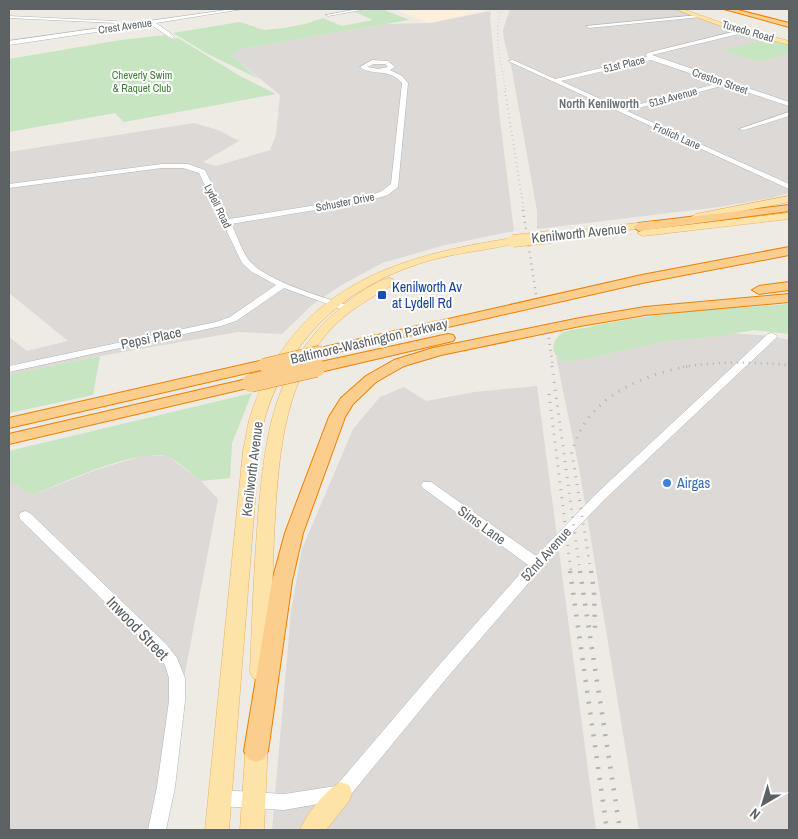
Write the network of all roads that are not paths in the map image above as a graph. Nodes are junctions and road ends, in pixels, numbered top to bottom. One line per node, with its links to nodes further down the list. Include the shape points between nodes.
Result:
1 (241, 9): 10 (street, Crest Avenue)
2 (365, 9): 6 (street)
3 (678, 9): 7 (main road, Tuxedo Road)
4 (727, 9): 12 (highway)
5 (744, 9): 9 (highway)
6 (328, 15)
7 (699, 16): 13 (street); 14 (main road, Tuxedo Road)
8 (9, 17): 11 (street)
9 (789, 20)
10 (152, 22): 11 (street, Crest Avenue); 15 (street)
11 (135, 24): 16 (street, Crest Avenue)
12 (789, 25)
13 (589, 26)
14 (745, 31): 17 (main road, Tuxedo Road); 18 (street, 51st Place, via 653,53 648,55)
15 (172, 37)
16 (10, 43)
17 (789, 43)
18 (651, 58): 21 (street, 51st Place); 22 (street, Creston Street)
19 (511, 61): 21 (street, Frolich Lane)
20 (385, 70): 32 (street, Schuster Drive, via 405,83 394,185 391,188 368,199)
21 (554, 81): 24 (street, Frolich Lane)
22 (724, 83): 23 (street, Creston Street); 24 (street, 51st Avenue)
23 (789, 104)
24 (621, 111): 28 (street, Frolich Lane)
25 (789, 114): 26 (street)
26 (742, 129)
27 (9, 186): 32 (street, Lydell Road, via 184,166 202,172)
28 (789, 187)
29 (789, 199): 33 (main road, Kenilworth Avenue)
30 (789, 208): 33 (highway)
31 (789, 216): 34 (main road, Kenilworth Avenue)
32 (226, 222): 36 (street, Lydell Road, via 245,261 253,269)
33 (639, 227): 34 (main road, Kenilworth Avenue)
34 (550, 240): 39 (main road, Kenilworth Avenue, via 458,257 408,273)
35 (789, 250): 41 (highway, Baltimore-Washington Parkway)
36 (284, 284): 39 (street, Lydell Road); 43 (street, Pepsi Place, via 241,314 218,324)
37 (789, 288): 45 (highway, Baltimore-Washington Parkway, bridge, via 645,301 576,312)
38 (789, 298): 49 (highway, via 666,308 558,326 416,357 380,373 362,386 337,417 294,533 282,581)
39 (340, 305): 49 (main road, Kenilworth Avenue, via 297,366 275,432 267,503); 51 (main road, Kenilworth Avenue, via 314,319 290,349 273,377 258,415 251,451)
40 (772, 336): 48 (street, 52nd Avenue, via 601,496)
41 (320, 352): 42 (highway, Baltimore-Washington Parkway, bridge)
42 (264, 365): 44 (highway, Baltimore-Washington Parkway)
43 (9, 369)
44 (9, 423)
45 (9, 439)
46 (428, 485): 48 (street, Sims Lane)
47 (25, 516): 53 (street, Inwood Street, via 172,662 177,678 177,701)
48 (537, 564): 50 (street, 52nd Avenue)
49 (256, 751): 52 (main road, Kenilworth Avenue)
50 (340, 792): 52 (street, via 309,800); 56 (main road)
51 (220, 798): 52 (street); 54 (main road, Kenilworth Avenue)
52 (254, 801): 55 (main road, Kenilworth Avenue)
53 (157, 830)
54 (217, 830)
55 (252, 830)
56 (312, 830)

